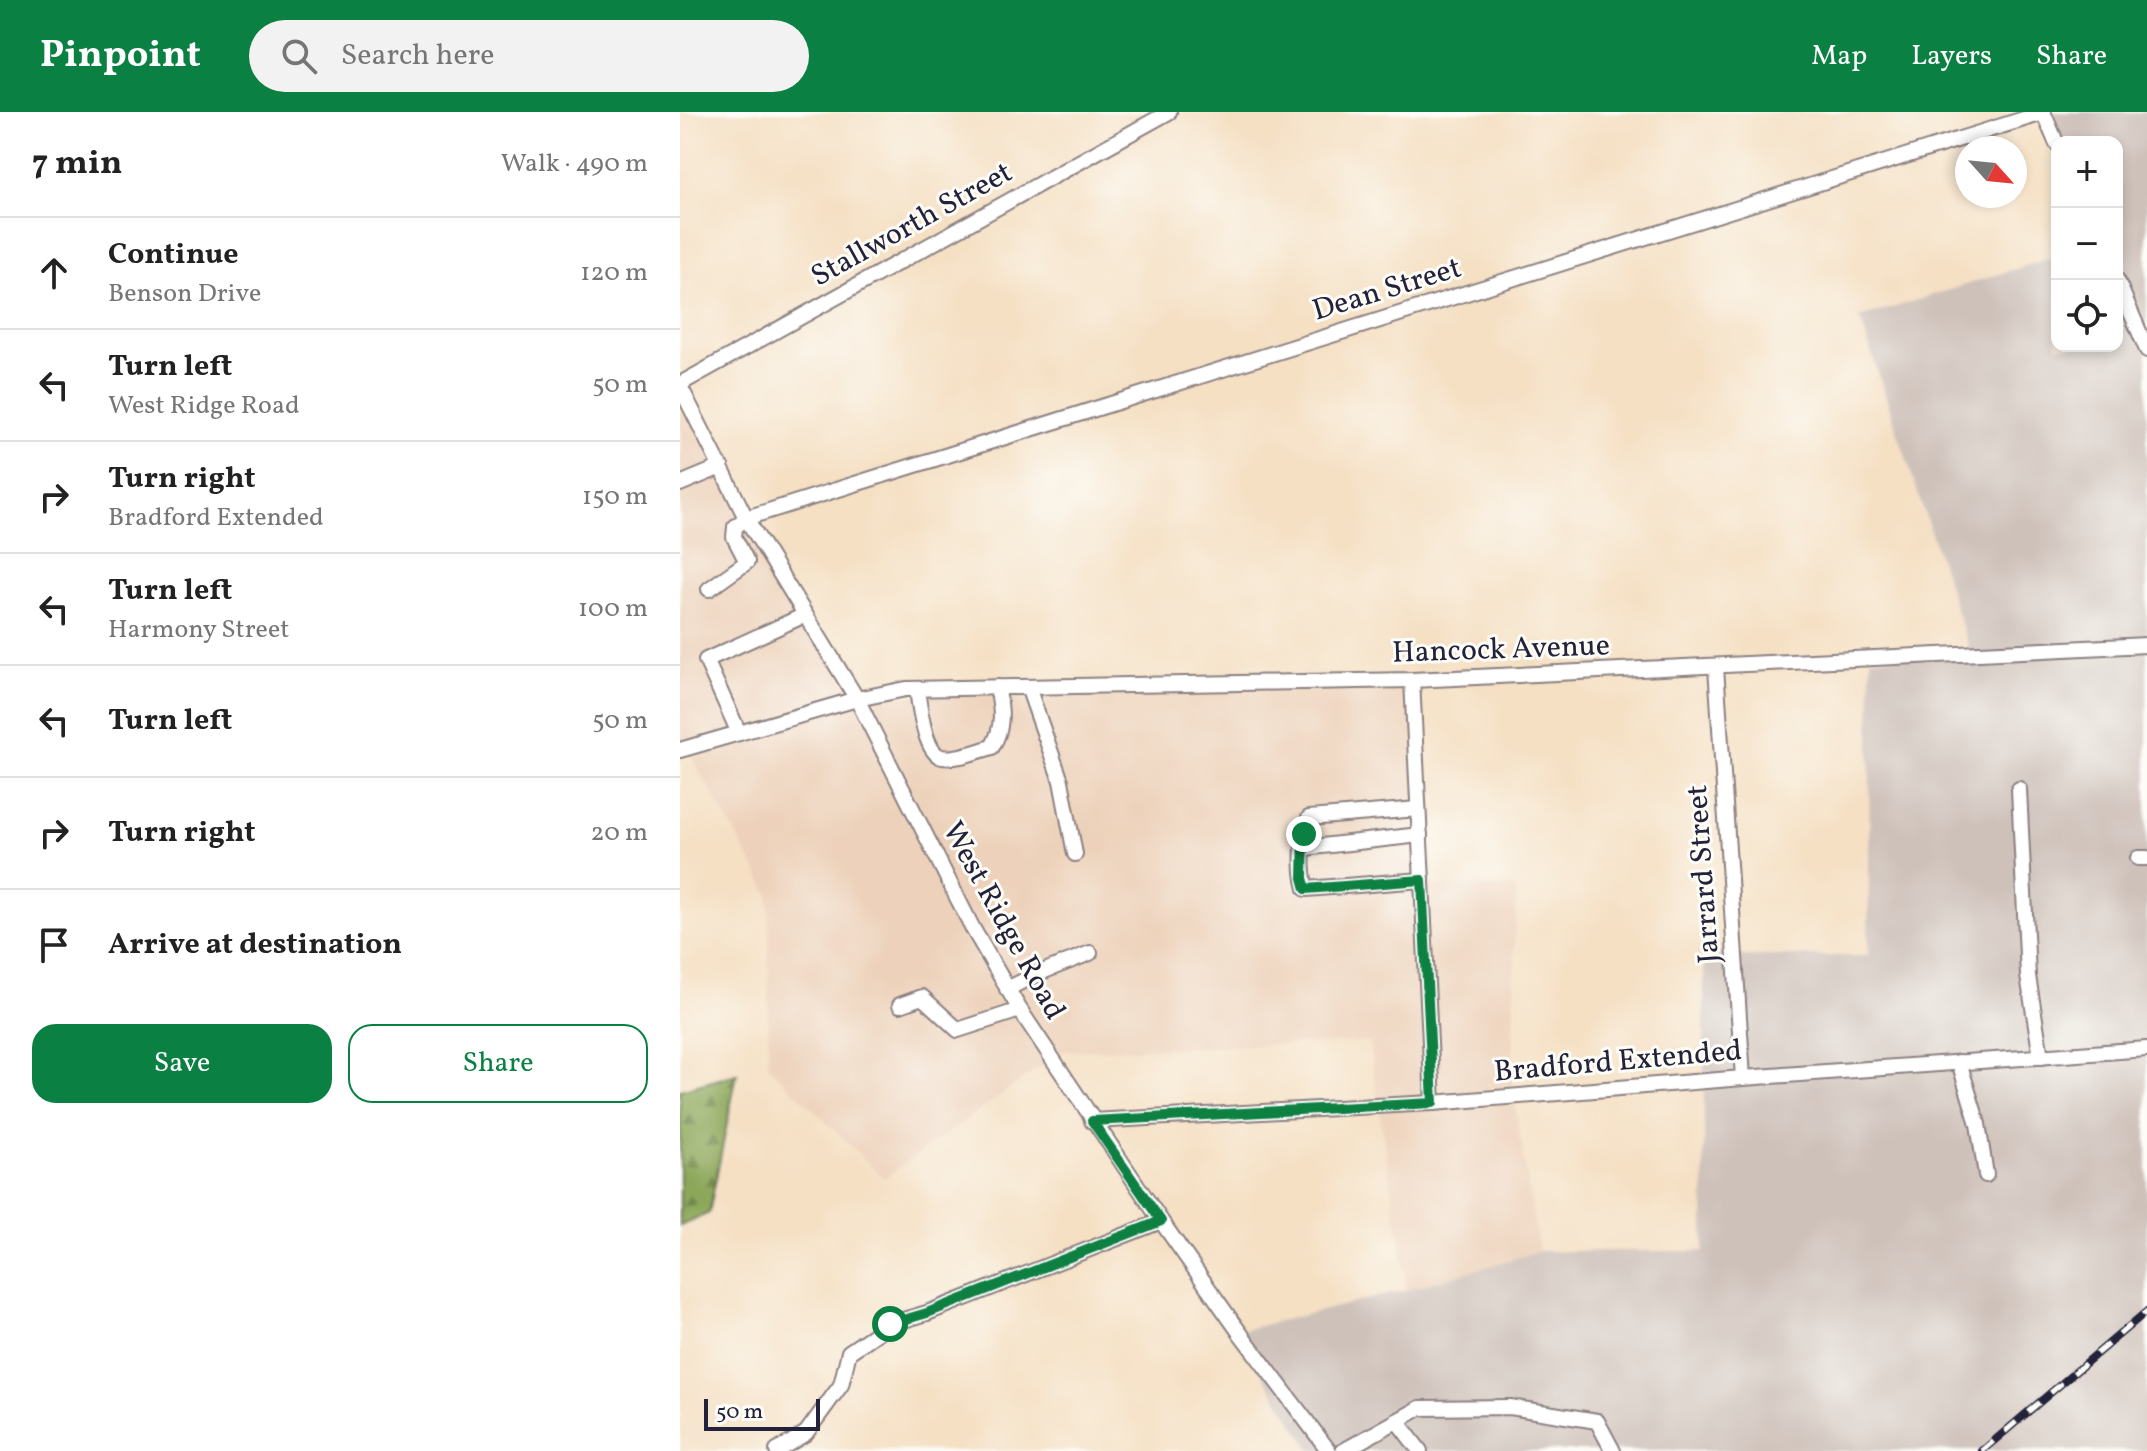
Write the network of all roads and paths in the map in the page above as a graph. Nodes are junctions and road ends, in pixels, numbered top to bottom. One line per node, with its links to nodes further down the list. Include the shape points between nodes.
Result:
1 (1169, 112): 6 (street, Stallworth Street)
2 (2043, 112): 3 (street); 9 (street, Dean Street)
3 (2054, 136)
4 (2123, 294): 5 (street)
5 (2147, 350)
6 (680, 385): 7 (street, West Ridge Road)
7 (721, 467): 8 (street); 9 (street, West Ridge Road)
8 (680, 484)
9 (746, 518): 10 (street, West Ridge Road); 11 (street, via 735,527 734,537)
10 (767, 553): 11 (street); 13 (street, West Ridge Road)
11 (747, 562): 12 (street)
12 (709, 589)
13 (805, 615): 20 (street, West Ridge Road); 21 (street, via 706,660)
14 (2147, 645): 15 (street, Hancock Avenue)
15 (1716, 667): 16 (street, Hancock Avenue); 36 (street, Jarrard Street)
16 (1412, 680): 18 (street, Hancock Avenue); 24 (street)
17 (997, 687): 18 (street, Hancock Avenue); 19 (street, Hancock Avenue); 19 (street, via 1001,730 992,747 945,758 930,747)
18 (1028, 687): 27 (street, via 1061,781)
19 (917, 689): 20 (street, Hancock Avenue)
20 (857, 699): 21 (street, Hancock Avenue); 30 (street, West Ridge Road)
21 (739, 733): 22 (street, Hancock Avenue)
22 (680, 750)
23 (2019, 789): 34 (street, via 2028,976)
24 (1418, 809): 25 (street); 26 (street, via 1309,818)
25 (1420, 835): 26 (street); 28 (street)
26 (1304, 848): 28 (street, via 1306,889)
27 (1075, 854)
28 (1422, 880): 37 (street)
29 (1090, 953): 30 (street)
30 (1007, 989): 32 (street, West Ridge Road)
31 (900, 1005): 32 (street, via 922,997 958,1030)
32 (1020, 1010): 38 (street, West Ridge Road)
33 (2147, 1049): 34 (street, Bradford Extended)
34 (2041, 1057): 35 (street, Bradford Extended)
35 (1959, 1062): 36 (street, Bradford Extended); 39 (street, via 1978,1124)
36 (1743, 1078): 37 (street, Bradford Extended)
37 (1433, 1103): 38 (street, Bradford Extended)
38 (1092, 1121): 40 (street, West Ridge Road)
39 (1986, 1175)
40 (1161, 1221): 42 (street, via 890,1324 849,1352 841,1385 806,1433); 43 (street, West Ridge Road)
41 (1397, 1421): 44 (street); 45 (street); 46 (street, via 1420,1408 1510,1407 1597,1421)
42 (777, 1451)
43 (1329, 1451)
44 (1343, 1451)
45 (1420, 1451)
46 (1613, 1451)

